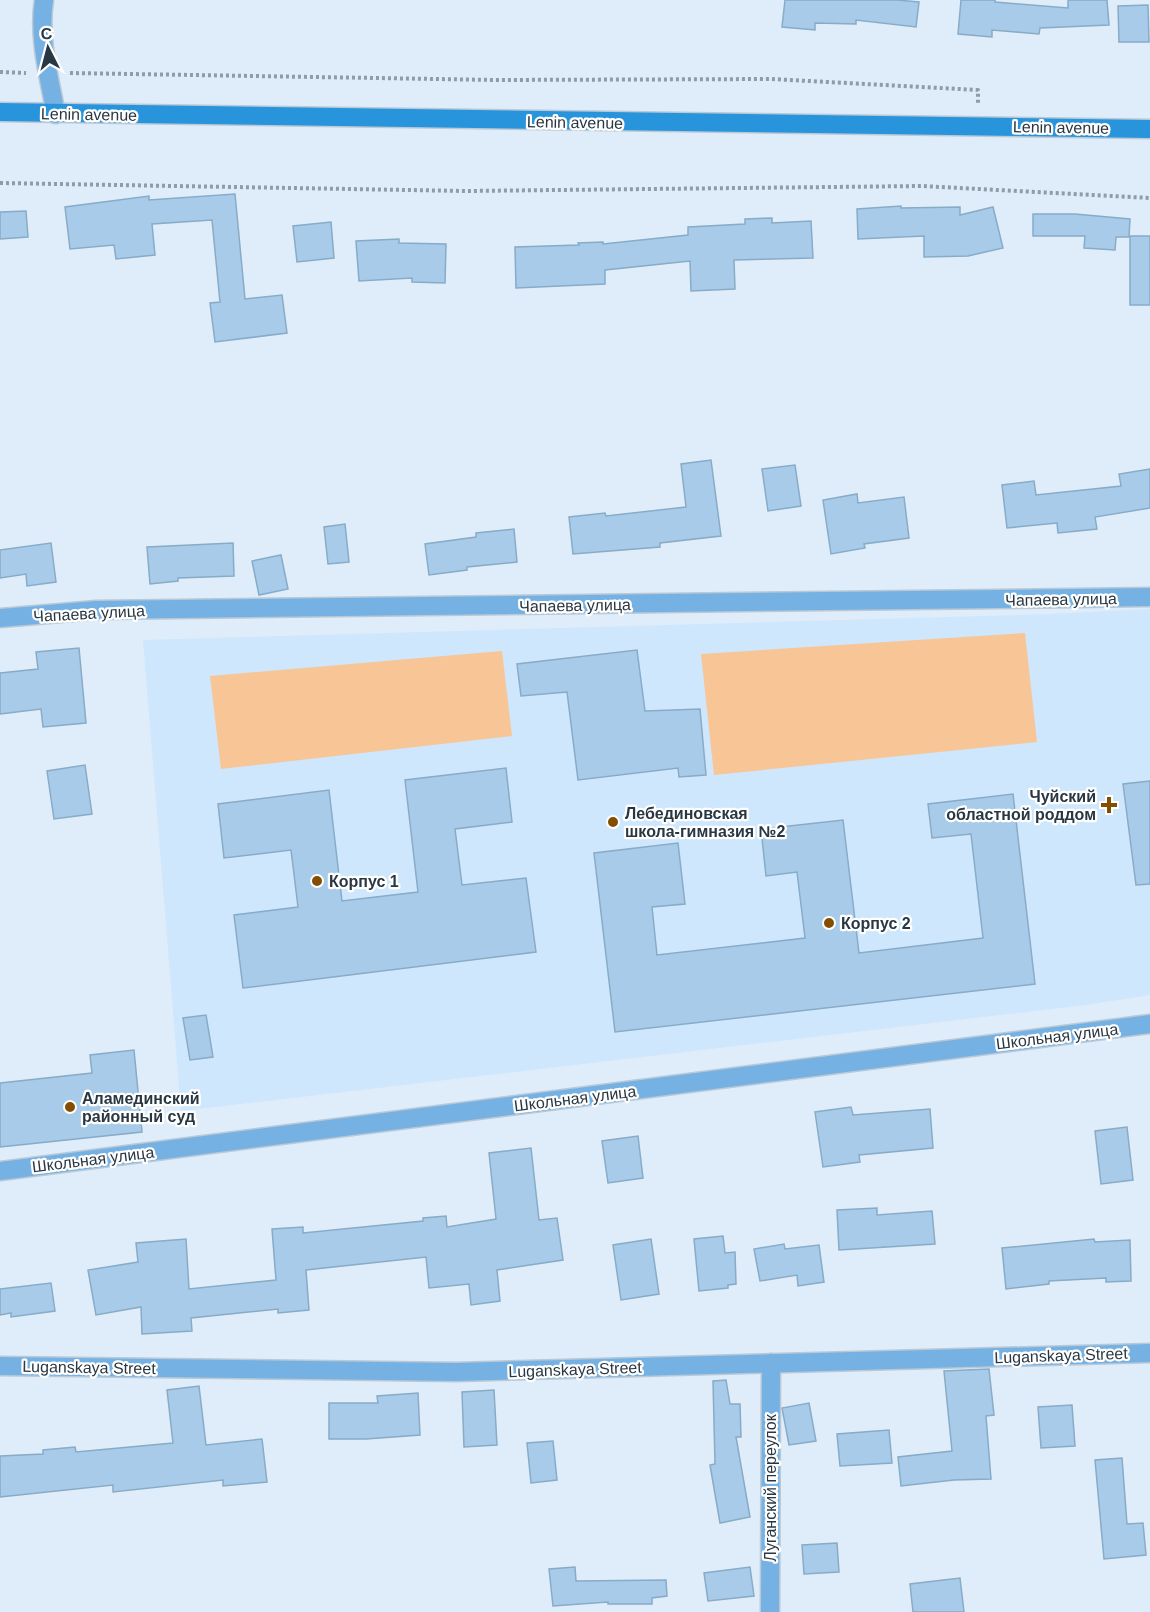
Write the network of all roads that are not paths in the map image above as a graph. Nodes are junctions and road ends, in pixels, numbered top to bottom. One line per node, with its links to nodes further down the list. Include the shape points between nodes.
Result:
1 (44, 0): 3 (street, via 41,18)
2 (0, 112): 3 (main road, Lenin avenue)
3 (56, 114): 4 (main road, Lenin avenue)
4 (1150, 129)
5 (1150, 597): 6 (street, Чапаева улица, via 96,610)
6 (0, 618)
7 (1150, 1024): 8 (street, Школьная улица)
8 (0, 1171)
9 (1150, 1353): 10 (street, Luganskaya Street)
10 (771, 1363): 11 (street, Luganskaya Street, via 456,1372); 12 (street, Луганский переулок)
11 (0, 1366)
12 (770, 1612)

